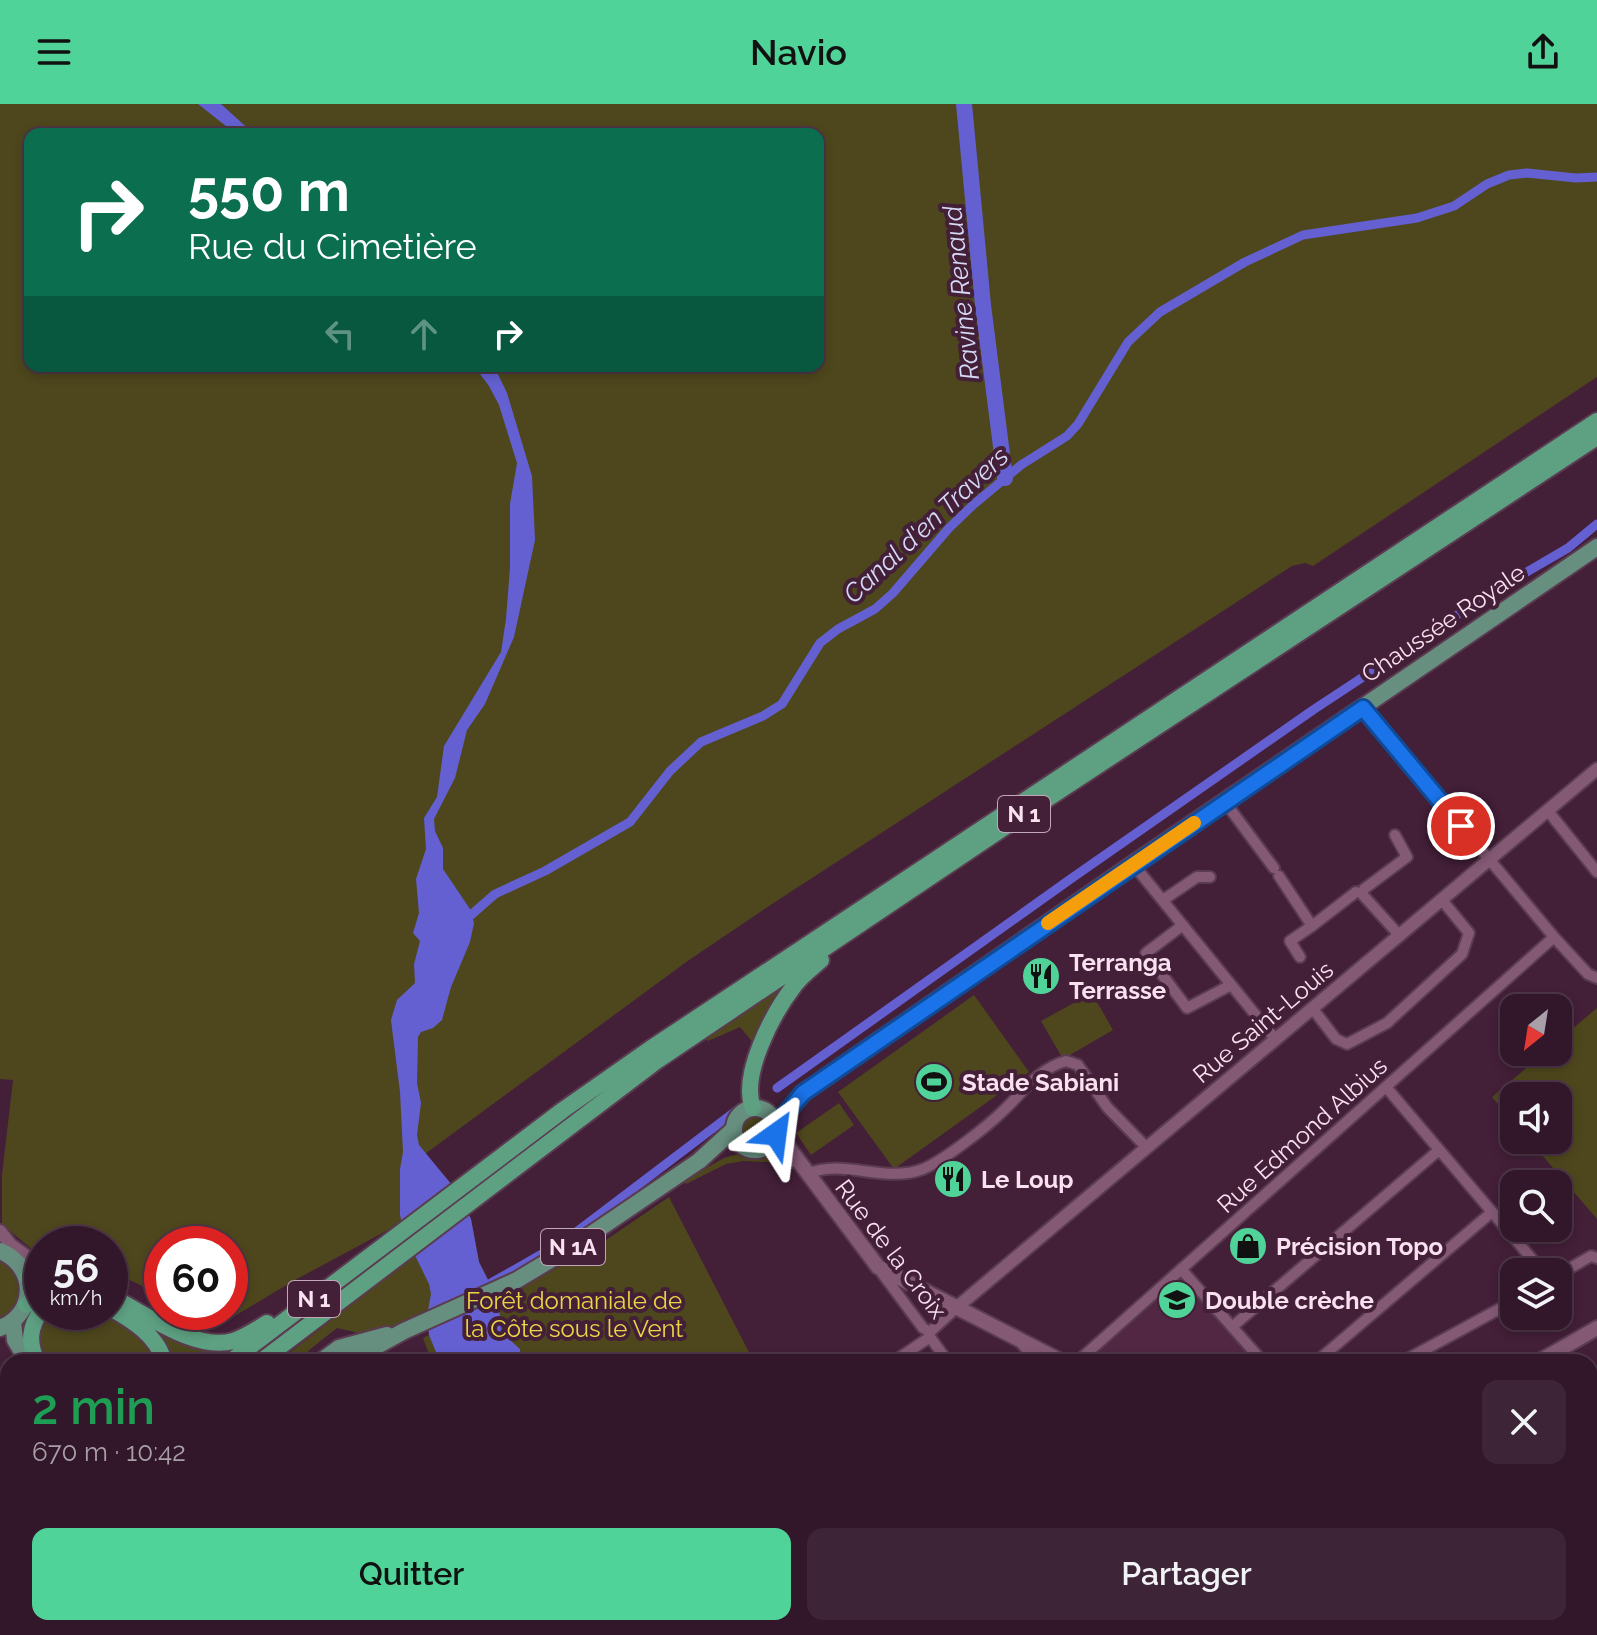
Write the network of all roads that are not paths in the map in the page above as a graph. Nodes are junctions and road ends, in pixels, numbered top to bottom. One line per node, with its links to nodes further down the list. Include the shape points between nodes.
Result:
1 (1597, 421): 37 (highway, N 1, via 726,997 563,1110)
2 (1597, 437): 16 (highway, N 1)
3 (1596, 551): 4 (main road, Chaussée Royale)
4 (1363, 708): 6 (main road, Chaussée Royale); 9 (street)
5 (1597, 769): 7 (street, Rue Saint-Louis)
6 (1225, 802): 10 (main road, Chaussée Royale); 18 (street)
7 (1548, 811): 9 (street, Rue Saint-Louis); 11 (street)
8 (1395, 835): 13 (street, via 1407,857)
9 (1489, 860): 15 (street, Rue Saint-Louis); 20 (street)
10 (1133, 864): 14 (street); 27 (main road, Chaussée Royale)
11 (1595, 867)
12 (1210, 877): 14 (street, via 1197,877)
13 (1361, 892): 18 (street); 19 (street)
14 (1163, 900): 17 (street)
15 (1442, 900): 19 (street, Rue Saint-Louis); 24 (street, via 1469,933 1467,945 1387,1023 1347,1044 1336,1039)
16 (869, 920): 28 (highway, via 801,978 782,1005 753,1069 749,1093); 37 (highway, N 1)
17 (1183, 925): 23 (street); 23 (street, via 1146,953 1187,1008)
18 (1312, 926): 21 (street, via 1290,941)
19 (1400, 936): 24 (street, Rue Saint-Louis)
20 (1554, 937): 22 (street); 26 (street, Rue Edmond Albius)
21 (1300, 957)
22 (1593, 976)
23 (1231, 985): 25 (street)
24 (1313, 1009): 25 (street, Rue Saint-Louis)
25 (1276, 1040): 33 (street, Rue Saint-Louis)
26 (1386, 1087): 34 (street); 47 (street, Rue Edmond Albius)
27 (803, 1093): 28 (main road, Chaussée Royale); 30 (main road, Chaussée Royale)
28 (758, 1108): 29 (main road, via 737,1117); 30 (main road, via 774,1118)
29 (734, 1129): 31 (main road); 35 (main road, N 1A)
30 (776, 1129): 32 (main road); 36 (main road, Rue de la Croix)
31 (743, 1147): 32 (main road); 35 (main road, N 1A)
32 (767, 1147): 36 (main road, Rue de la Croix)
33 (1147, 1148): 36 (street, via 1107,1107 1078,1065 1066,1061 1044,1070 1001,1113 924,1168 896,1175); 50 (street, Rue Saint-Louis)
34 (1439, 1150): 38 (street); 55 (street)
35 (699, 1161): 58 (main road, N 1A, via 517,1280)
36 (803, 1169): 44 (main road, Rue de la Croix)
37 (476, 1187): 48 (highway, N 1, via 397,1235); 65 (highway, N 1)
38 (1492, 1212): 42 (street); 74 (street)
39 (0, 1231): 41 (street)
40 (1, 1250): 46 (main road)
41 (24, 1254)
42 (1531, 1258)
43 (1597, 1258): 45 (street)
44 (878, 1267): 50 (main road); 59 (street, Rue de la Croix)
45 (1572, 1267)
46 (24, 1269)
47 (1181, 1269): 55 (street); 72 (street, Rue Edmond Albius)
48 (343, 1277): 49 (highway, via 247,1335 223,1343 186,1336); 64 (highway, N 1)
49 (128, 1305)
50 (956, 1308): 59 (street); 60 (main road)
51 (1500, 1309): 75 (street)
52 (24, 1314): 54 (main road)
53 (128, 1317): 63 (highway)
54 (7, 1325): 61 (main road)
55 (1232, 1327): 73 (street)
56 (1597, 1328): 76 (main road)
57 (30, 1330): 62 (highway)
58 (404, 1331): 66 (main road, N 1A); 67 (main road, N 1A)
59 (930, 1334): 68 (street); 69 (street, Rue de la Croix)
60 (1018, 1340): 70 (street); 71 (main road)
61 (23, 1354)
62 (33, 1354)
63 (160, 1354)
64 (241, 1354)
65 (270, 1354)
66 (331, 1354)
67 (362, 1354)
68 (904, 1354)
69 (943, 1354)
70 (1030, 1354)
71 (1047, 1354)
72 (1086, 1354)
73 (1256, 1354)
74 (1325, 1354)
75 (1417, 1354)
76 (1552, 1354)

